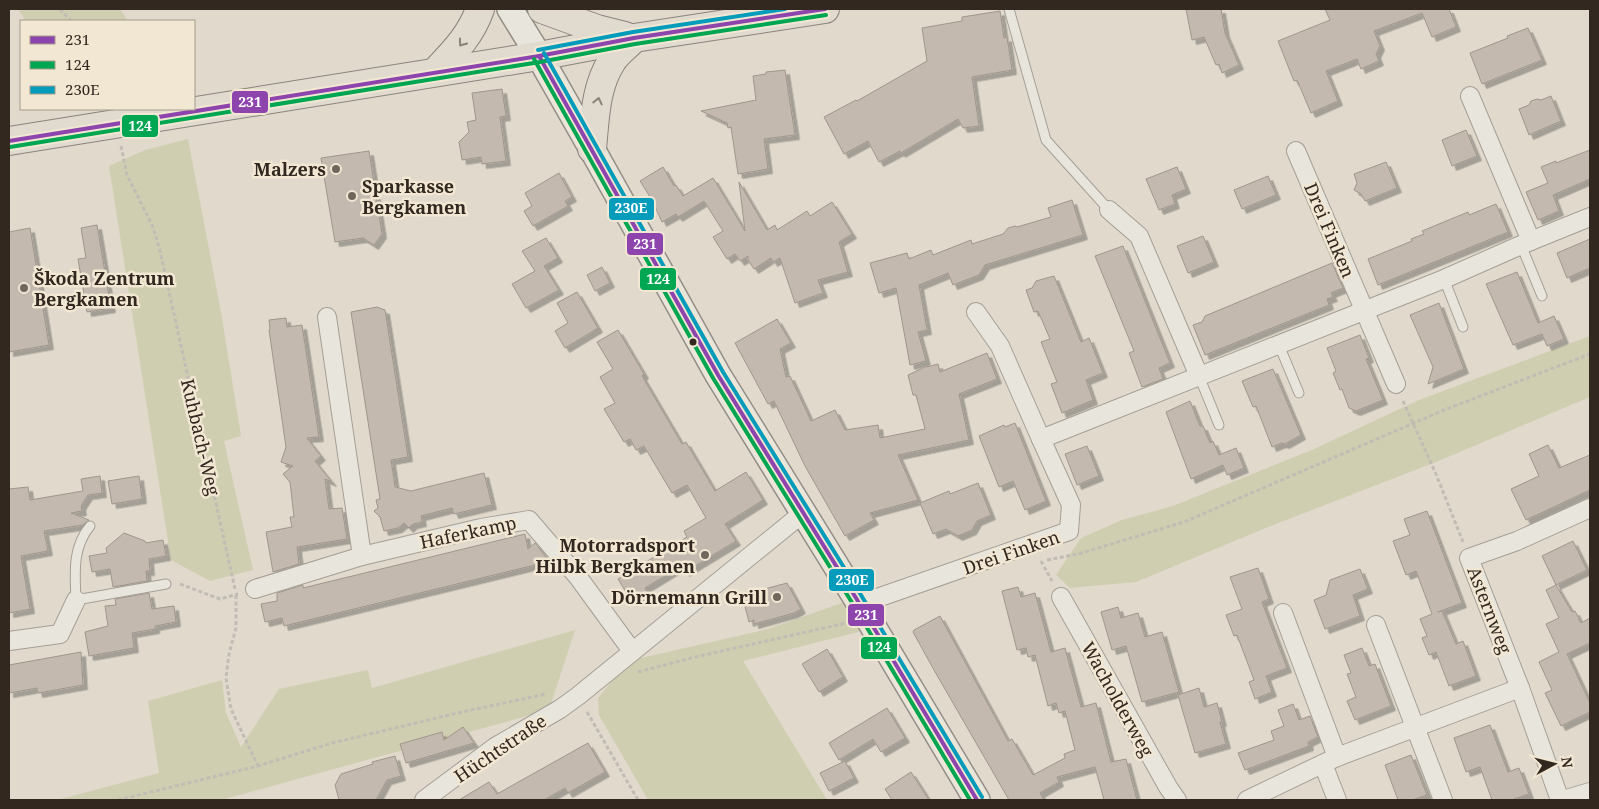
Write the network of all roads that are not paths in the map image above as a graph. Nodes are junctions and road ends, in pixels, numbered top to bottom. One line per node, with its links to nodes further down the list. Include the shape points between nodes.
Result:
1 (480, 9): 8 (main road, one-way to 8, via 463,42)
2 (510, 9): 7 (main road)
3 (542, 9): 6 (main road, via 597,30)
4 (825, 9): 6 (main road)
5 (1009, 9): 15 (lane, via 1046,140)
6 (634, 38): 7 (main road); 13 (main road, one-way to 6, via 595,111 602,83 612,60)
7 (539, 56): 8 (main road); 13 (main road)
8 (436, 71): 11 (main road)
9 (1470, 96): 17 (street)
10 (193, 110): 12 (main road)
11 (195, 110)
12 (9, 141)
13 (592, 149): 31 (main road, via 699,341)
14 (1296, 150): 20 (street, Drei Finken)
15 (1109, 210): 25 (street, via 1139,236)
16 (1590, 218): 17 (street)
17 (1526, 243): 18 (street); 19 (lane)
18 (1444, 279): 20 (street); 23 (lane)
19 (1542, 296)
20 (1364, 310): 24 (street); 26 (street, Drei Finken)
21 (976, 312): 29 (street, Drei Finken, via 1000,346)
22 (326, 317): 33 (street)
23 (1463, 327)
24 (1280, 345): 25 (street); 27 (lane)
25 (1199, 376): 28 (lane); 29 (street)
26 (1396, 384)
27 (1299, 393)
28 (1219, 425)
29 (1041, 439): 38 (street, Drei Finken, via 1070,505 1069,531)
30 (1590, 508): 43 (street, Asternweg, via 1518,541 1469,558)
31 (803, 513): 38 (main road); 42 (street, Hüchtstraße)
32 (90, 526): 37 (lane, via 78,549)
33 (362, 556): 35 (street, Haferkamp); 42 (street, Haferkamp, via 529,520 578,577)
34 (166, 584): 37 (lane)
35 (255, 589)
36 (1061, 597): 49 (street, Wacholderweg)
37 (76, 600): 41 (street, via 60,634)
38 (864, 610): 48 (main road)
39 (1283, 613): 45 (street)
40 (1376, 625): 44 (street)
41 (9, 641)
42 (632, 651): 47 (street, Hüchtstraße, via 560,709 495,747)
43 (1520, 688): 44 (street); 53 (street, Asternweg)
44 (1414, 727): 45 (street); 52 (street)
45 (1330, 760): 50 (street); 51 (street)
46 (1590, 792): 53 (street)
47 (424, 800)
48 (976, 800)
49 (1177, 800)
50 (1247, 800)
51 (1337, 800)
52 (1443, 800)
53 (1562, 800)

